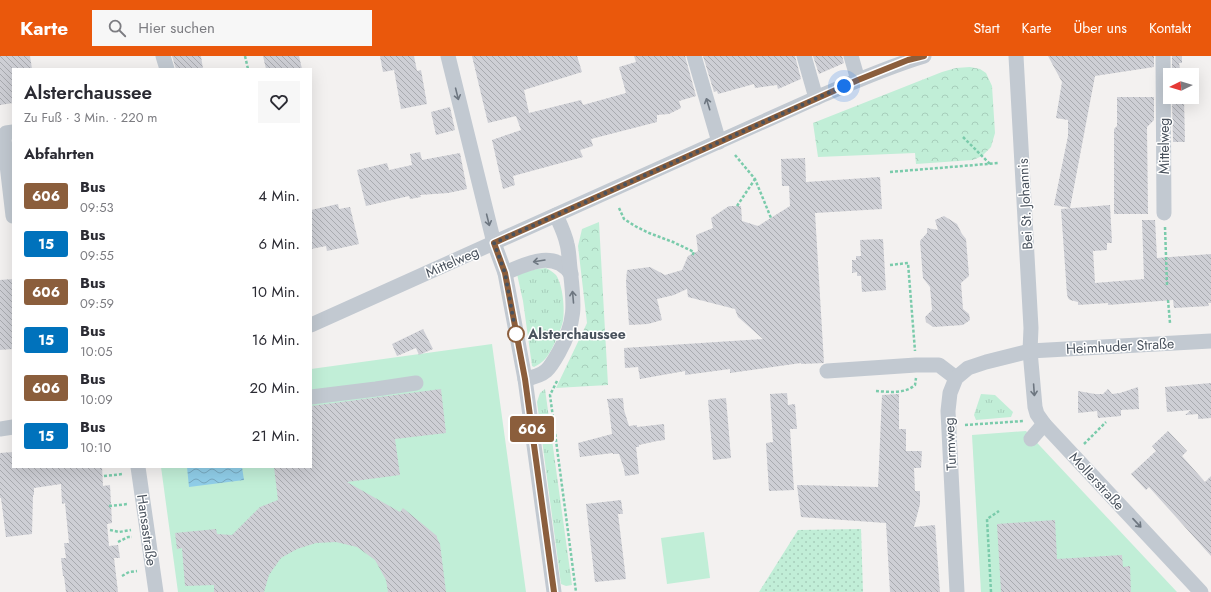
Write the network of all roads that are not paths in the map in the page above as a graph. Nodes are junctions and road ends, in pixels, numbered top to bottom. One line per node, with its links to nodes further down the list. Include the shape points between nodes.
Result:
1 (163, 56): 9 (street)
2 (448, 56): 17 (street, one-way to 17)
3 (694, 56): 13 (street, one-way to 3)
4 (804, 56): 11 (street)
5 (851, 56): 10 (street)
6 (924, 56): 10 (street, Mittelweg)
7 (1016, 56): 22 (street, Bei St. Johannis, via 1031,328)
8 (1163, 56): 15 (street, Mittelweg)
9 (167, 68)
10 (858, 80): 11 (street, Mittelweg)
11 (816, 98): 13 (street, Mittelweg)
12 (12, 132): 14 (street, via 6,133 4,139)
13 (719, 142): 16 (street, Mittelweg)
14 (12, 207)
15 (1164, 212)
16 (556, 215): 17 (street, Mittelweg); 19 (street, via 568,244)
17 (494, 243): 18 (street); 20 (street, Mittelweg)
18 (505, 273): 19 (street, one-way to 18, via 567,268 549,260 533,262); 25 (street)
19 (570, 274): 25 (street, one-way to 19, via 539,376 547,370 566,339 573,312)
20 (312, 325)
21 (1211, 341): 22 (street, Heimhuder Straße)
22 (1030, 351): 24 (street, via 968,368); 28 (street, Mollerstraße, one-way to 28, via 1035,407)
23 (827, 371): 24 (street, via 916,364 939,365)
24 (956, 378): 35 (street, Turmweg, via 950,393 948,411)
25 (525, 379): 34 (street)
26 (416, 383): 27 (street)
27 (312, 397)
28 (1044, 424): 31 (street); 36 (street, Mollerstraße, one-way to 36)
29 (12, 427): 30 (street)
30 (0, 429)
31 (1031, 440)
32 (138, 468): 33 (street, Hansastraße)
33 (156, 592)
34 (554, 592)
35 (957, 592)
36 (1201, 592)

